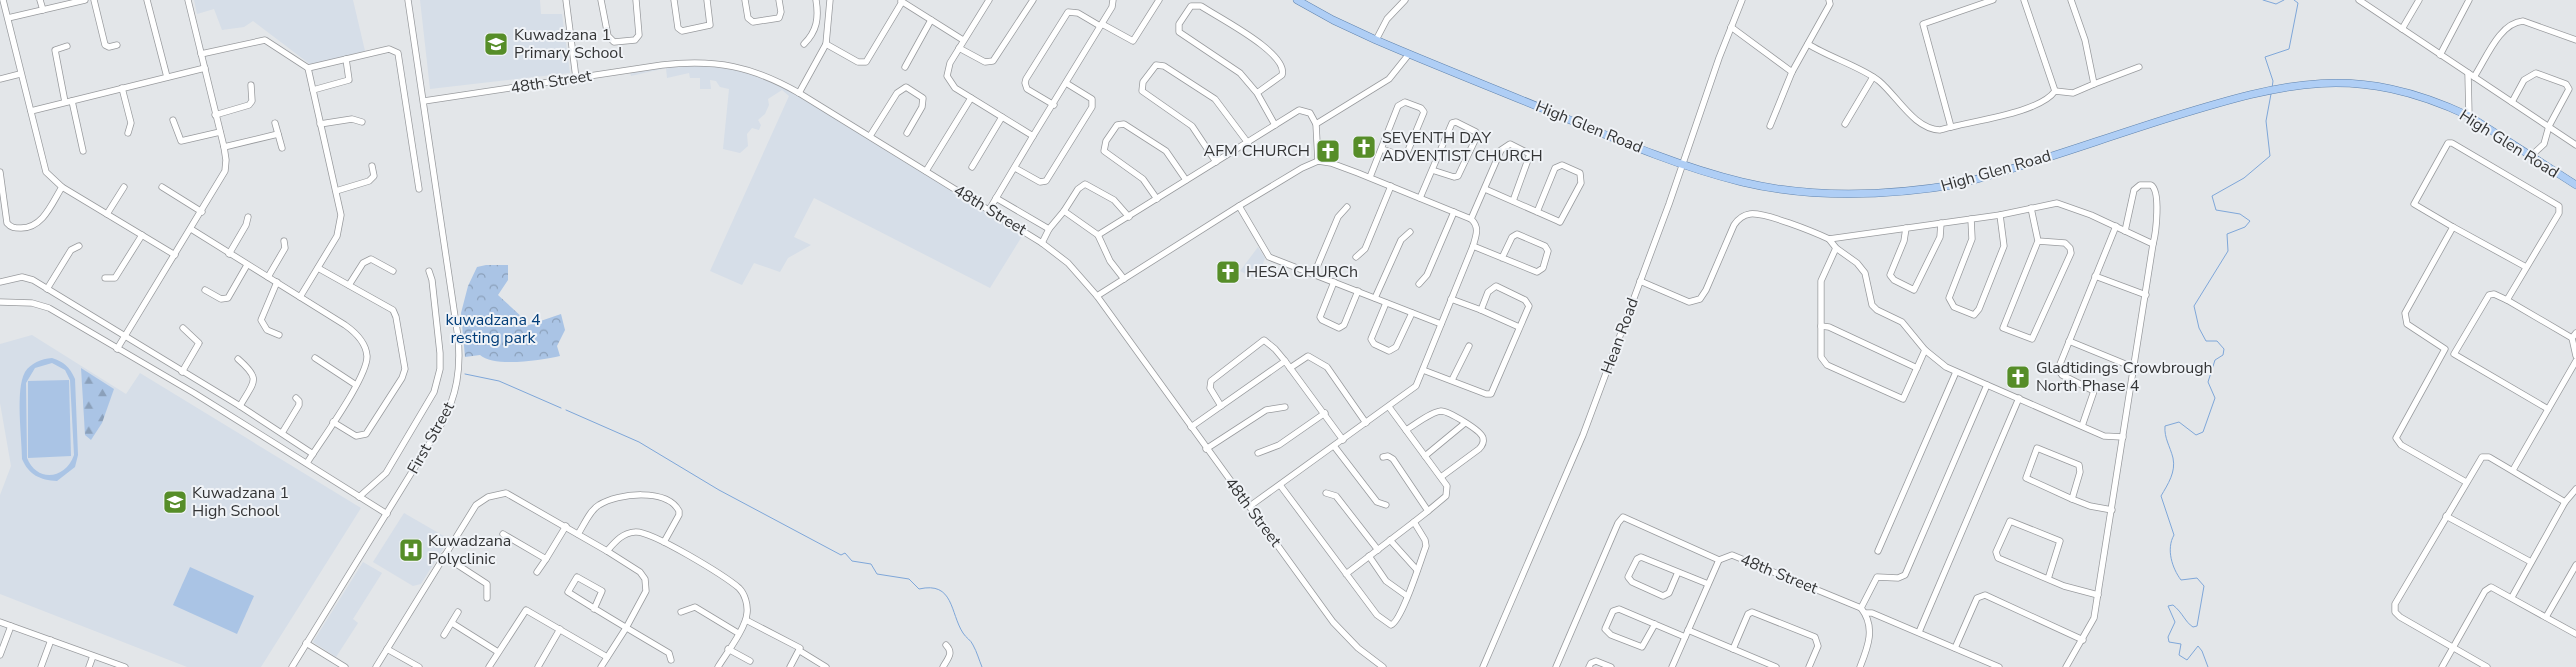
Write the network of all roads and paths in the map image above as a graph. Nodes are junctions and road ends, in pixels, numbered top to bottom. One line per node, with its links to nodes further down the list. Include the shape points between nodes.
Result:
1 (3, 0): 35 (street)
2 (40, 0): 34 (street)
3 (85, 0): 34 (street)
4 (94, 0): 46 (street, via 105,45)
5 (147, 0): 60 (street)
6 (188, 0): 49 (street)
7 (408, 0): 75 (street, First Street)
8 (566, 0): 63 (street)
9 (601, 0): 10 (street, via 608,36 614,42 634,40 639,35)
10 (636, 0)
11 (674, 0): 12 (street, via 678,28 682,30 708,27)
12 (707, 0)
13 (745, 0): 14 (street, via 748,18 753,22 779,18)
14 (779, 0)
15 (816, 0): 43 (street, via 817,24)
16 (830, 0): 44 (street)
17 (989, 0): 40 (street)
18 (1033, 0): 48 (street, via 993,61 985,62)
19 (1114, 0): 37 (street)
20 (1159, 0): 37 (street, via 1133,42)
21 (1297, 0): 41 (main road, High Glen Road)
22 (1404, 0): 41 (street, via 1387,19)
23 (1742, 0): 38 (street, Hean Road)
24 (1830, 0): 45 (street)
25 (1993, 0): 91 (street, via 1923,24)
26 (2024, 0): 70 (street)
27 (2071, 0): 66 (street, via 2085,40)
28 (2359, 0): 33 (street)
29 (2371, 0): 33 (street)
30 (2419, 0): 39 (street)
31 (2469, 0): 51 (street)
32 (901, 1): 36 (street); 44 (street, via 866,62 858,62)
33 (2368, 6): 39 (street)
34 (43, 10): 35 (street)
35 (8, 18): 59 (street)
36 (931, 20): 40 (street); 53 (street)
37 (1101, 25): 65 (street); 78 (street, via 1078,13 1068,12 1026,79 1027,89)
38 (1731, 27): 57 (street); 108 (street, Hean Road)
39 (2402, 29): 51 (street)
40 (963, 40): 48 (street)
41 (1376, 40): 50 (main road, High Glen Road)
42 (2576, 40): 62 (street, via 2523,21 2516,22 2505,28)
43 (804, 44)
44 (826, 44): 71 (street)
45 (1808, 44): 57 (street); 61 (street)
46 (118, 45)
47 (67, 46): 76 (street, via 55,50)
48 (959, 48): 73 (street, via 950,62 947,76 955,88)
49 (201, 54): 55 (street); 56 (street, via 265,40)
50 (1409, 54): 87 (street, via 1389,79); 108 (main road, High Glen Road)
51 (2440, 55): 58 (street)
52 (346, 59): 56 (street); 69 (street, via 349,80); 122 (street, via 389,49 398,53)
53 (904, 67)
54 (2139, 67): 66 (street)
55 (204, 68): 60 (street); 80 (street)
56 (308, 68): 69 (street)
57 (1792, 72): 90 (street)
58 (2468, 73): 62 (street); 81 (street)
59 (20, 74): 64 (street); 79 (street)
60 (167, 77): 68 (street)
61 (1873, 77): 88 (street); 91 (street, via 1926,128 1940,130)
62 (2474, 77): 77 (street)
63 (576, 78): 71 (street, 48th Street, via 671,64 714,62 758,72); 75 (street, 48th Street)
64 (0, 79)
65 (1066, 83): 78 (street); 111 (street, via 1092,99 1092,107 1046,182 1040,182)
66 (2094, 84): 70 (street, via 2073,93)
67 (251, 85): 80 (street, via 250,105)
68 (122, 88): 74 (street); 94 (street, via 131,124)
69 (313, 90): 86 (street)
70 (2056, 91): 91 (street, via 2045,101 1999,116)
71 (799, 93): 97 (street, 48th Street)
72 (1257, 93): 72 (street, via 1240,72 1179,32 1179,24 1191,6 1201,6 1255,40 1275,57 1282,67 1282,75); 89 (street)
73 (971, 98): 82 (street); 113 (street)
74 (72, 100): 76 (street); 104 (street)
75 (424, 101): 258 (street, First Street, via 458,337 459,365 449,411)
76 (65, 102): 79 (street)
77 (2512, 102): 92 (street); 92 (street, via 2524,80 2536,73 2566,84 2568,92)
78 (1054, 105): 98 (street)
79 (31, 111): 119 (street, via 42,163 46,172)
80 (216, 115): 93 (street)
81 (2469, 116): 105 (main road, High Glen Road); 108 (main road, High Glen Road, via 2425,98 2368,84 2322,83 2270,89 1976,179 1915,191 1803,192 1744,183)
82 (1002, 117): 98 (street); 110 (street)
83 (174, 120): 93 (street, via 181,141)
84 (362, 122): 86 (street, via 352,119)
85 (275, 123): 96 (street)
86 (320, 124): 124 (street)
87 (1316, 124): 89 (street, via 1310,113 1302,109); 106 (street)
88 (1845, 124)
89 (1275, 126): 99 (street)
90 (1770, 126)
91 (1951, 126)
92 (2549, 126): 100 (street); 105 (street, via 2544,144)
93 (220, 132): 101 (street)
94 (128, 133)
95 (907, 133): 97 (street, via 924,98 906,87 897,93)
96 (278, 134): 101 (street); 102 (street)
97 (870, 136): 113 (street, 48th Street)
98 (1033, 136): 111 (street)
99 (1248, 143): 107 (street); 107 (street, via 1211,95 1164,66 1156,65 1143,82 1142,91 1192,126)
100 (2576, 145)
101 (224, 147): 134 (street, via 225,171)
102 (282, 148)
103 (1381, 148): 103 (street, via 1400,103 1421,108 1424,112 1407,153 1401,155); 115 (street)
104 (84, 151)
105 (2531, 156): 117 (main road, High Glen Road)
106 (1318, 161): 115 (street); 129 (street)
107 (1216, 162): 116 (street)
108 (1682, 164): 175 (street, Hean Road)
109 (372, 166): 124 (street, via 374,176 369,181)
110 (972, 167)
111 (1016, 168): 125 (street)
112 (1432, 170): 112 (street, via 1452,123 1476,132 1458,176); 126 (street)
113 (926, 171): 132 (street, 48th Street)
114 (0, 172): 119 (street, via 7,222 14,228 25,228 40,221)
115 (1370, 177): 118 (street)
116 (1186, 180): 127 (street); 127 (street, via 1166,150 1124,124 1117,125 1106,141 1104,151 1143,179)
117 (2576, 185)
118 (1391, 186): 126 (street); 163 (street, via 1365,249)
119 (62, 187): 137 (street)
120 (124, 187): 137 (street)
121 (162, 187): 134 (street)
122 (419, 189)
123 (1485, 190): 128 (street); 128 (street, via 1501,150 1510,144 1530,154); 141 (street)
124 (336, 191): 166 (street, via 340,228)
125 (996, 198): 132 (street); 148 (street)
126 (1420, 198): 135 (street)
127 (1158, 199): 140 (street)
128 (1513, 201): 136 (street)
129 (1239, 206): 170 (street, via 1269,257); 174 (street)
130 (1347, 207): 170 (street, via 1338,217)
131 (2031, 208): 138 (street); 144 (street, via 2063,204); 155 (street)
132 (990, 210): 156 (street, 48th Street)
133 (1064, 211): 140 (street, via 1085,184 1114,200); 148 (street); 152 (street)
134 (202, 212): 147 (street)
135 (1454, 212): 141 (street); 179 (street, via 1427,274)
136 (1537, 212): 136 (street, via 1561,221 1581,183 1580,173 1562,165 1555,168)
137 (107, 214): 151 (street)
138 (2000, 215): 142 (street); 142 (street, via 2004,246 1974,315 1954,307 1949,298 1972,238)
139 (248, 217): 161 (street)
140 (1129, 217): 152 (street)
141 (1471, 219): 159 (street, via 1477,228)
142 (1971, 219): 143 (street)
143 (1942, 223): 146 (street); 146 (street, via 1940,237 1914,290 1890,275)
144 (2116, 226): 149 (street); 171 (street)
145 (2453, 227): 167 (street); 167 (street, via 2414,204 2445,146 2452,143 2559,206 2559,213); 204 (street, via 2405,313 2407,324)
146 (1906, 228): 153 (street)
147 (191, 229): 161 (street); 162 (street)
148 (1049, 229): 156 (street)
149 (2126, 231): 157 (street); 157 (street, via 2134,190 2140,185 2151,185 2157,192)
150 (1410, 232): 187 (street, via 1401,240)
151 (142, 235): 162 (street); 173 (street, via 115,278)
152 (1098, 235): 174 (street, via 1110,262)
153 (1829, 239): 160 (street); 175 (street, via 1810,230 1750,214 1734,224 1700,299 1689,302)
154 (284, 241): 172 (street, via 285,248)
155 (2038, 241): 155 (street, via 2003,328 2032,339 2071,253 2065,243)
156 (1042, 242): 185 (street, 48th Street, via 1068,263)
157 (2153, 244): 186 (street)
158 (79, 246): 181 (street, via 70,250)
159 (1473, 246): 164 (street); 188 (street)
160 (1836, 248): 195 (street, via 1822,281); 205 (street, via 1865,272 1876,310 1902,322)
161 (229, 254): 165 (street)
162 (175, 255): 200 (street)
163 (1356, 257)
164 (1502, 258): 164 (street, via 1539,272 1548,251 1545,246 1517,234 1512,236)
165 (247, 265): 172 (street); 182 (street, via 228,298 221,299)
166 (318, 268): 180 (street); 184 (street)
167 (2526, 268): 189 (street)
168 (393, 271): 180 (street, via 371,258 363,263)
169 (429, 271): 251 (street, via 440,353 434,392 386,473)
170 (1314, 274): 178 (street)
171 (2095, 276): 186 (street); 201 (street)
172 (268, 277): 177 (street)
173 (105, 278)
174 (1124, 280): 185 (street)
175 (1640, 281): 334 (street, Hean Road, via 1583,435)
176 (0, 282): 181 (street, via 22,277)
177 (277, 282): 184 (street); 198 (street, via 261,320 267,330)
178 (1334, 282): 183 (street); 183 (street, via 1320,317 1339,328 1344,325)
179 (1419, 284)
180 (349, 285): 229 (street, via 393,310 405,369 364,436 356,436)
181 (47, 289): 200 (street)
182 (205, 290)
183 (1358, 292): 187 (street)
184 (300, 296): 219 (street, via 352,330 363,343 367,356)
185 (1097, 296): 233 (street, 48th Street)
186 (2146, 296): 214 (street)
187 (1375, 298): 191 (street)
188 (1451, 299): 192 (street); 194 (street)
189 (2507, 300): 199 (street); 206 (street, via 2489,295)
190 (0, 302): 203 (street, via 32,303 49,308)
191 (1386, 303): 193 (street); 193 (street, via 1372,340 1389,351 1396,347)
192 (1481, 310): 196 (street); 196 (street, via 1488,292 1499,287 1528,303)
193 (1412, 313): 194 (street)
194 (1441, 324): 215 (street)
195 (1821, 326): 213 (street); 213 (street, via 1821,357 1826,365 1903,399)
196 (1519, 327): 218 (street, via 1492,393 1486,394)
197 (183, 328): 216 (street, via 199,343)
198 (279, 335)
199 (2574, 336): 207 (street)
200 (125, 337): 203 (street); 216 (street)
201 (2069, 342): 214 (street); 232 (street, via 2058,371 2092,388 2095,393)
202 (1469, 346): 218 (street)
203 (117, 349): 244 (street)
204 (2445, 349): 206 (street); 247 (street, via 2396,438 2400,445)
205 (1925, 350): 213 (street); 217 (street)
206 (2454, 354): 227 (street)
207 (2576, 356)
208 (314, 358): 219 (street)
209 (238, 359): 223 (street, via 254,376 254,382)
210 (1285, 361): 212 (street); 224 (street); 224 (street, via 1264,340 1211,380 1210,388)
211 (2576, 361): 227 (street)
212 (1290, 368): 228 (street); 230 (street, via 1308,356 1321,362)
213 (1917, 368)
214 (2134, 368): 236 (street)
215 (1424, 370): 218 (street); 226 (street, via 1416,386)
216 (182, 372): 223 (street)
217 (1956, 372): 220 (street); 268 (street)
218 (1452, 380)
219 (356, 385): 229 (street)
220 (1988, 385): 222 (street); 286 (street, via 1905,575 1877,577)
221 (296, 398): 235 (street, via 299,405)
222 (2019, 398): 232 (street); 298 (street)
223 (240, 406): 235 (street)
224 (1221, 406): 233 (street)
225 (1285, 407): 239 (street, via 1266,410)
226 (1389, 407): 230 (street); 234 (street)
227 (2548, 409): 245 (street)
228 (1324, 413): 237 (street); 240 (street, via 1279,445)
229 (333, 422): 241 (street)
230 (1366, 423): 237 (street)
231 (1465, 423): 234 (street, via 1440,411); 242 (street); 246 (street, via 1481,434 1482,445)
232 (2082, 426): 236 (street, via 2104,436)
233 (1191, 427): 239 (street, 48th Street)
234 (1406, 430): 242 (street)
235 (282, 433): 241 (street)
236 (2123, 437): 256 (street)
237 (1343, 440): 238 (street)
238 (1334, 446): 248 (street); 255 (street, via 1377,502)
239 (1206, 449): 254 (street, 48th Street)
240 (1258, 453)
241 (313, 454): 244 (street)
242 (1425, 456): 246 (street)
243 (1383, 457): 257 (street, via 1393,459)
244 (307, 463): 251 (street)
245 (2513, 470): 247 (street, via 2489,457 2482,457); 253 (street)
246 (1441, 477): 257 (street, via 1446,486 1446,496)
247 (2466, 482): 259 (street)
248 (1280, 485): 254 (street); 278 (street)
249 (2576, 489): 253 (street)
250 (1326, 493): 266 (street, via 1336,496)
251 (359, 497): 258 (street)
252 (2072, 499): 252 (street, via 2026,478 2038,448 2079,465); 256 (street)
253 (2564, 502): 273 (street)
254 (1250, 506): 333 (street, 48th Street, via 1333,622 1358,648)
255 (1386, 506)
256 (2112, 510): 281 (street)
257 (1428, 511): 260 (street)
258 (387, 514): 305 (street, First Street)
259 (2446, 516): 273 (street); 307 (street, via 2394,608 2400,617)
260 (1414, 522): 264 (street); 275 (street, via 1426,543)
261 (566, 526): 263 (street); 269 (street, via 512,495 495,495 476,505); 271 (street)
262 (503, 534): 271 (street)
263 (578, 534): 265 (street, via 600,504 645,494 674,505 679,511); 267 (street)
264 (1390, 540): 266 (street); 275 (street)
265 (664, 542): 267 (street, via 636,532 618,539); 290 (street, via 738,588 746,601)
266 (1378, 550): 270 (street)
267 (607, 551): 295 (street, via 640,572 647,582 646,591)
268 (1878, 551)
269 (444, 556): 284 (street, via 487,584); 308 (street)
270 (1369, 556): 278 (street); 282 (street, via 1386,581)
271 (546, 559): 276 (street)
272 (1719, 560): 280 (street, 48th Street); 286 (street, 48th Street, via 1727,555 1737,556); 335 (street, via 1623,517)
273 (2531, 562): 283 (street)
274 (2576, 566): 289 (street)
275 (1417, 570): 282 (street)
276 (537, 572)
277 (1678, 572): 277 (street, via 1641,557 1628,577 1663,596 1669,593); 280 (street)
278 (1346, 574): 282 (street, via 1377,615 1391,624 1396,621)
279 (2048, 579): 279 (street, via 1996,556 2010,520 2060,541); 281 (street)
280 (1708, 584): 297 (street, 48th Street)
281 (2098, 595): 304 (street, via 2094,618)
282 (1407, 596)
283 (2512, 597): 289 (street); 307 (street, via 2494,588 2485,591)
284 (487, 598)
285 (594, 608): 285 (street, via 568,592 577,577 602,591); 295 (street)
286 (1863, 610): 298 (street, 48th Street); 341 (street, via 1870,638)
287 (458, 612): 292 (street)
288 (681, 612): 299 (street, via 694,607)
289 (2546, 617): 300 (street)
290 (746, 620): 299 (street); 312 (street, via 800,648)
291 (0, 622): 294 (street)
292 (452, 623): 301 (street); 313 (street)
293 (1655, 624): 293 (street, via 1616,609 1605,629 1611,635 1642,647); 302 (street)
294 (11, 626): 303 (street); 314 (street)
295 (626, 628): 316 (street); 317 (street, via 669,653)
296 (560, 629): 313 (street, via 526,610); 316 (street); 327 (street)
297 (1688, 630): 302 (street, 48th Street); 311 (street)
298 (1919, 632): 309 (street, 48th Street)
299 (738, 633): 310 (street)
300 (2576, 634)
301 (444, 635)
302 (1685, 637): 338 (street, 48th Street)
303 (51, 640): 315 (street); 319 (street)
304 (2082, 640): 309 (street, via 1984,595 1976,602); 343 (street)
305 (306, 643): 322 (street, First Street); 323 (street)
306 (946, 645): 332 (street, via 951,654)
307 (2454, 647): 344 (street); 345 (street)
308 (387, 648): 324 (street); 325 (street)
309 (1955, 648): 342 (street, 48th Street)
310 (728, 649): 318 (street); 329 (street)
311 (1733, 649): 339 (street); 340 (street, via 1748,614 1752,612 1815,637 1818,646)
312 (800, 651): 330 (street); 331 (street)
313 (498, 652): 326 (street)
314 (0, 654)
315 (93, 656): 320 (street); 321 (street)
316 (607, 657): 328 (street)
317 (671, 660)
318 (750, 661)
319 (41, 667)
320 (89, 667)
321 (125, 667)
322 (292, 667)
323 (345, 667)
324 (376, 667)
325 (420, 667)
326 (489, 667)
327 (538, 667)
328 (601, 667)
329 (718, 667)
330 (790, 667)
331 (826, 667)
332 (943, 667)
333 (1383, 667)
334 (1483, 667)
335 (1556, 667)
336 (1589, 667): 337 (street, via 1596,661)
337 (1611, 667)
338 (1672, 667)
339 (1776, 667)
340 (1809, 667)
341 (1860, 667)
342 (1999, 667)
343 (2066, 667)
344 (2442, 667)
345 (2487, 667)

